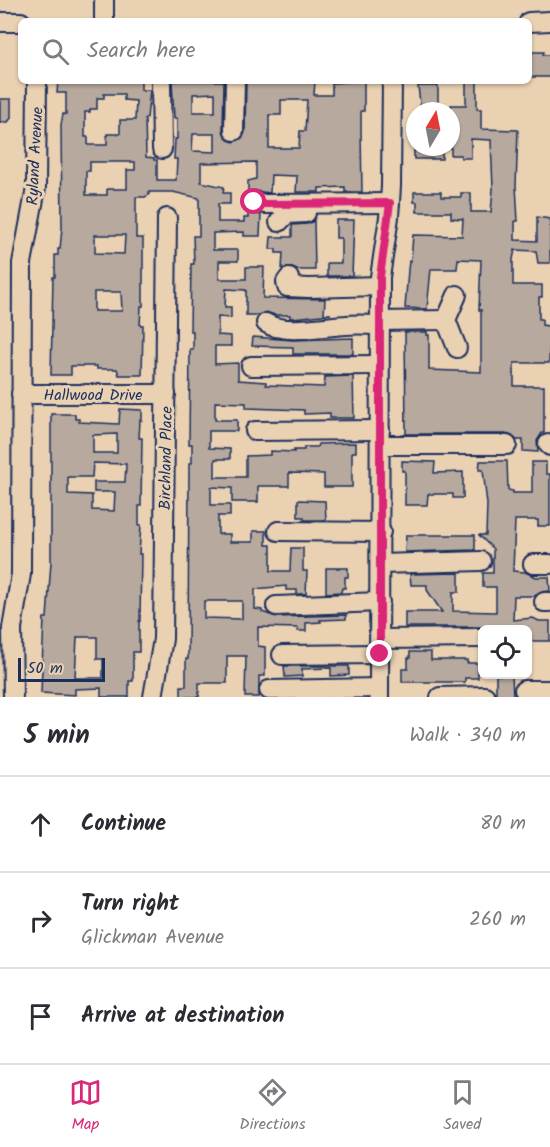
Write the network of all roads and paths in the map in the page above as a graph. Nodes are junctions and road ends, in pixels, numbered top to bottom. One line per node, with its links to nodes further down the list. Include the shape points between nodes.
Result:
1 (104, 0): 2 (street)
2 (104, 18)
3 (550, 21): 6 (street)
4 (0, 22): 5 (street)
5 (18, 22)
6 (532, 22)
7 (37, 84): 26 (street, Ryland Avenue, via 36,188 22,263)
8 (161, 84): 12 (street)
9 (235, 84): 11 (street)
10 (392, 84): 14 (street)
11 (234, 131)
12 (162, 149)
13 (254, 202): 14 (street)
14 (390, 208): 16 (street, via 286,214); 18 (street)
15 (167, 218): 27 (street, Birchland Place)
16 (279, 222)
17 (290, 278): 18 (street, via 287,287)
18 (380, 286): 22 (street)
19 (458, 296): 20 (street)
20 (446, 320): 22 (street); 23 (street)
21 (266, 323): 22 (street, via 288,328)
22 (379, 323): 24 (street)
23 (457, 348)
24 (380, 365): 25 (street); 29 (street)
25 (251, 366)
26 (21, 394): 27 (street, Hallwood Drive); 45 (street, Ryland Avenue, via 21,574 12,628)
27 (166, 394): 46 (street, Birchland Place, via 163,639)
28 (255, 430): 29 (street)
29 (380, 438): 30 (street); 32 (street)
30 (507, 445)
31 (278, 531): 32 (street)
32 (381, 532): 34 (street)
33 (481, 561): 34 (street)
34 (380, 564): 35 (street)
35 (380, 602): 36 (street); 38 (street)
36 (276, 606)
37 (478, 639): 38 (street)
38 (380, 646): 39 (street); 43 (street)
39 (282, 655)
40 (269, 690): 43 (street)
41 (524, 690): 42 (street)
42 (550, 690)
43 (379, 693)
44 (486, 696): 47 (street)
45 (13, 697)
46 (153, 697)
47 (440, 697)

